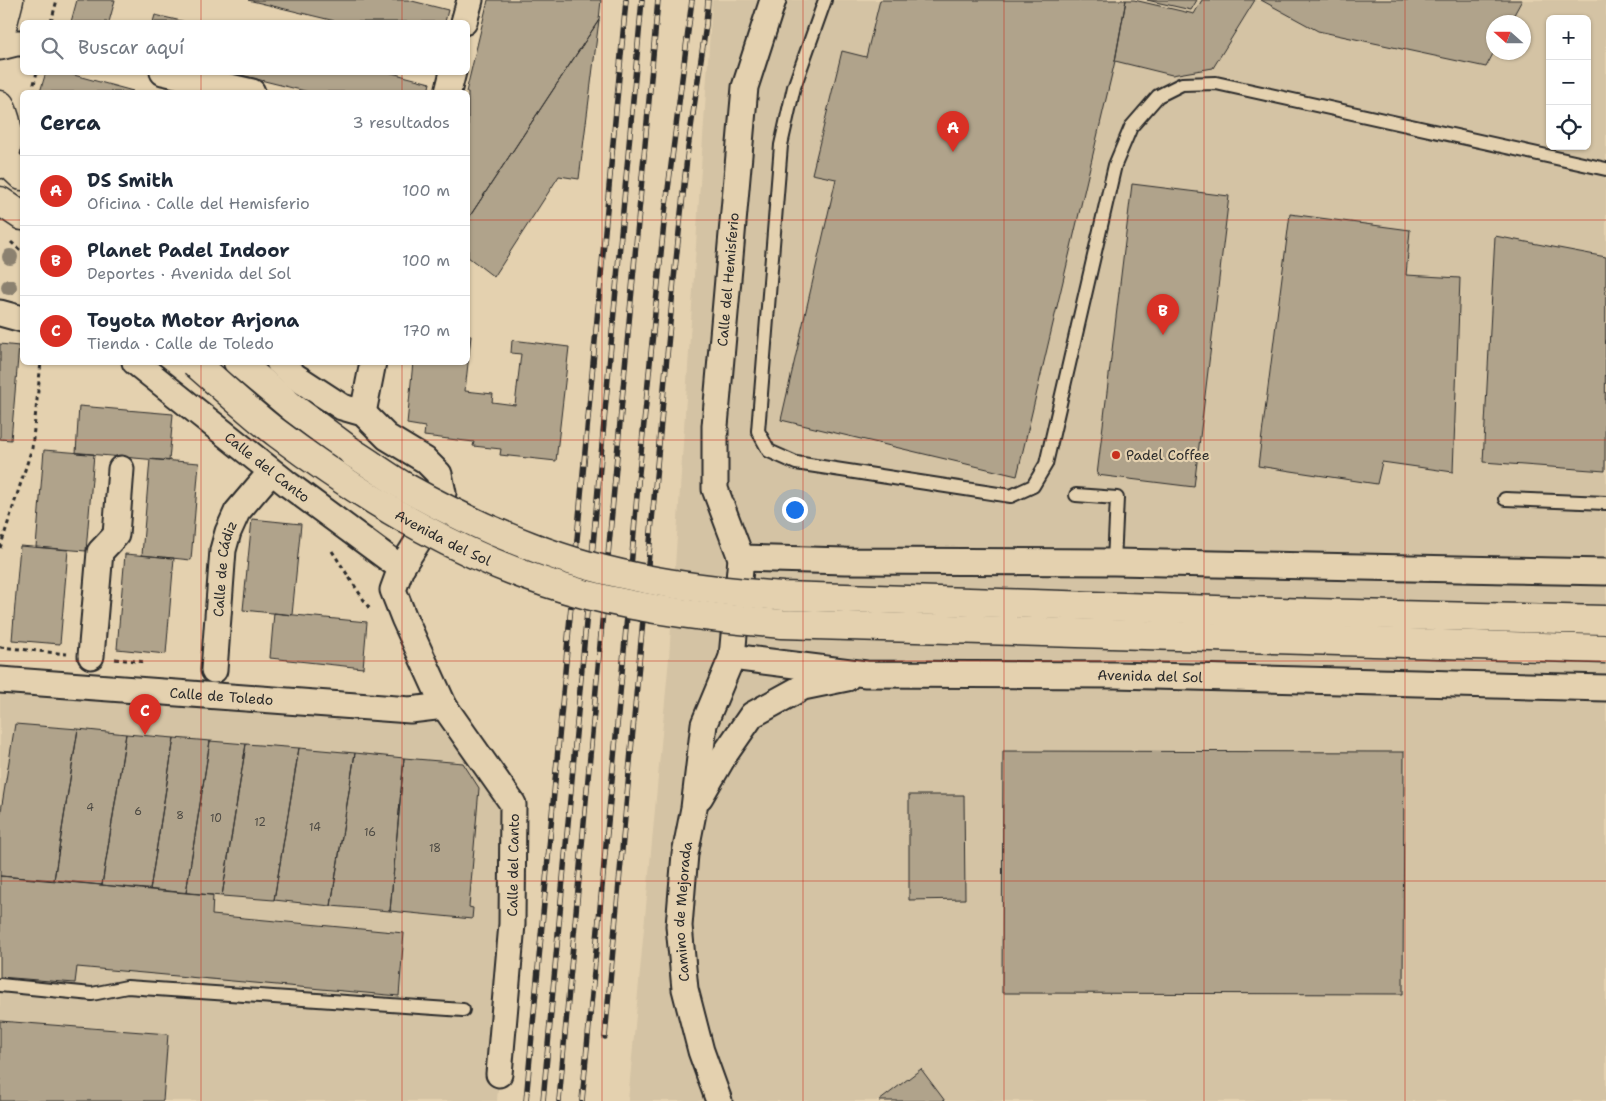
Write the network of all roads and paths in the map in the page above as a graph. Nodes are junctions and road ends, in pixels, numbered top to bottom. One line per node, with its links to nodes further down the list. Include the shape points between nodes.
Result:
1 (9, 0): 8 (main road)
2 (57, 0): 6 (path)
3 (470, 0): 7 (street)
4 (773, 0): 37 (street, Calle del Hemisferio, via 745,87 715,426 714,489)
5 (826, 0): 19 (lane, via 794,87 781,145 758,431 769,451 796,464 1011,496 1032,486 1046,464 1114,165 1131,127 1158,96 1182,84 1216,83)
6 (52, 20)
7 (465, 20)
8 (0, 35)
9 (20, 43): 10 (street)
10 (0, 47)
11 (37, 75): 14 (path)
12 (176, 75): 15 (street)
13 (452, 75): 16 (street)
14 (33, 90)
15 (243, 90)
16 (448, 90)
17 (0, 105): 18 (main road, via 7,119)
18 (12, 158)
19 (1606, 169)
20 (0, 200): 21 (main road)
21 (20, 215)
22 (0, 313): 23 (street)
23 (20, 318)
24 (41, 365): 36 (path, via 32,448)
25 (139, 365): 39 (street, Calle del Canto, via 289,485)
26 (198, 365): 42 (main road, Avenida del Sol, bridge, via 276,432 338,477 450,543 522,574 584,594 660,610 782,624)
27 (242, 365): 41 (main road, Avenida del Sol, bridge, via 292,408 406,487 531,546 590,566 662,582 734,593 783,596)
28 (282, 365): 30 (street, via 296,378 342,407)
29 (372, 365): 30 (street)
30 (364, 412): 39 (street, Calle del Canto, via 387,436 425,460 439,474 443,492 420,538)
31 (121, 470): 43 (street, via 116,535 100,552)
32 (265, 480): 45 (street, Calle de Cádiz, via 237,512 223,550)
33 (1076, 495): 38 (lane, via 1116,498)
34 (1505, 499): 35 (lane)
35 (1606, 503)
36 (0, 548)
37 (741, 558): 38 (street); 44 (street)
38 (1114, 562): 40 (street)
39 (400, 568): 49 (street, Calle del Canto, via 393,590)
40 (1606, 572)
41 (1606, 620)
42 (1606, 649)
43 (91, 656)
44 (732, 657): 46 (street, Avenida del Sol); 50 (street, Camino de Mejorada, via 704,724)
45 (214, 670)
46 (866, 674): 48 (street, Avenida del Sol, via 1115,675); 50 (street, Camino de Mejorada, via 803,687 752,716 725,754)
47 (0, 680): 49 (street, Calle de Toledo, via 410,710)
48 (1606, 688)
49 (444, 706): 53 (street, Calle del Canto, via 513,804 512,924)
50 (694, 808): 54 (street, Camino de Mejorada, via 685,854 679,926 685,989)
51 (0, 986): 52 (lane, via 92,994 127,986)
52 (463, 1010)
53 (499, 1074)
54 (719, 1101)

